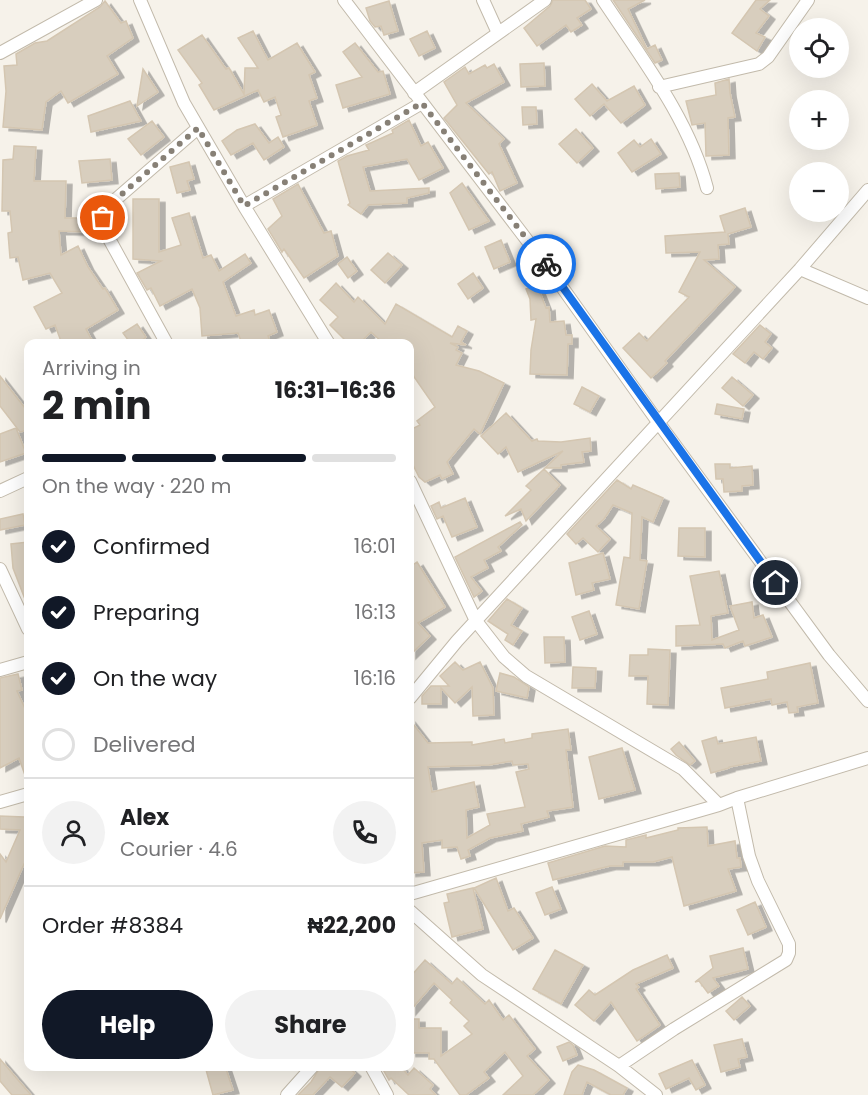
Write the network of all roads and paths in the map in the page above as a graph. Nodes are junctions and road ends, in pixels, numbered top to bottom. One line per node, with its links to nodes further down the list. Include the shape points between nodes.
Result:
1 (96, 0): 9 (street)
2 (140, 0): 12 (street)
3 (344, 0): 11 (street)
4 (483, 0): 8 (street)
5 (545, 0): 8 (street)
6 (603, 0): 10 (street)
7 (808, 0): 10 (street, via 759,64)
8 (498, 33): 11 (street)
9 (0, 53)
10 (659, 87): 13 (street, via 699,158)
11 (418, 98): 15 (street); 20 (street, via 552,273)
12 (198, 128): 15 (street); 18 (street, via 107,207 103,218 107,235)
13 (707, 188)
14 (868, 190): 16 (street)
15 (244, 206): 19 (street)
16 (800, 269): 17 (street); 20 (street)
17 (868, 297)
18 (164, 339)
19 (326, 339)
20 (658, 422): 26 (street); 30 (street, via 829,655)
21 (24, 480): 23 (street)
22 (414, 489): 26 (street)
23 (0, 491)
24 (0, 569): 25 (street)
25 (24, 620)
26 (476, 621): 29 (street); 35 (street, via 504,657 526,676 683,769)
27 (24, 663): 28 (street)
28 (0, 669)
29 (414, 693)
30 (868, 701)
31 (868, 758): 33 (street)
32 (24, 795): 34 (street)
33 (737, 798): 35 (street); 38 (street, via 749,856 789,944 786,960)
34 (0, 802)
35 (719, 805): 36 (street)
36 (414, 893)
37 (414, 915): 38 (street, via 482,975)
38 (620, 1066): 43 (street)
39 (309, 1071): 41 (street)
40 (374, 1071): 42 (street)
41 (287, 1095)
42 (387, 1095)
43 (656, 1095)

